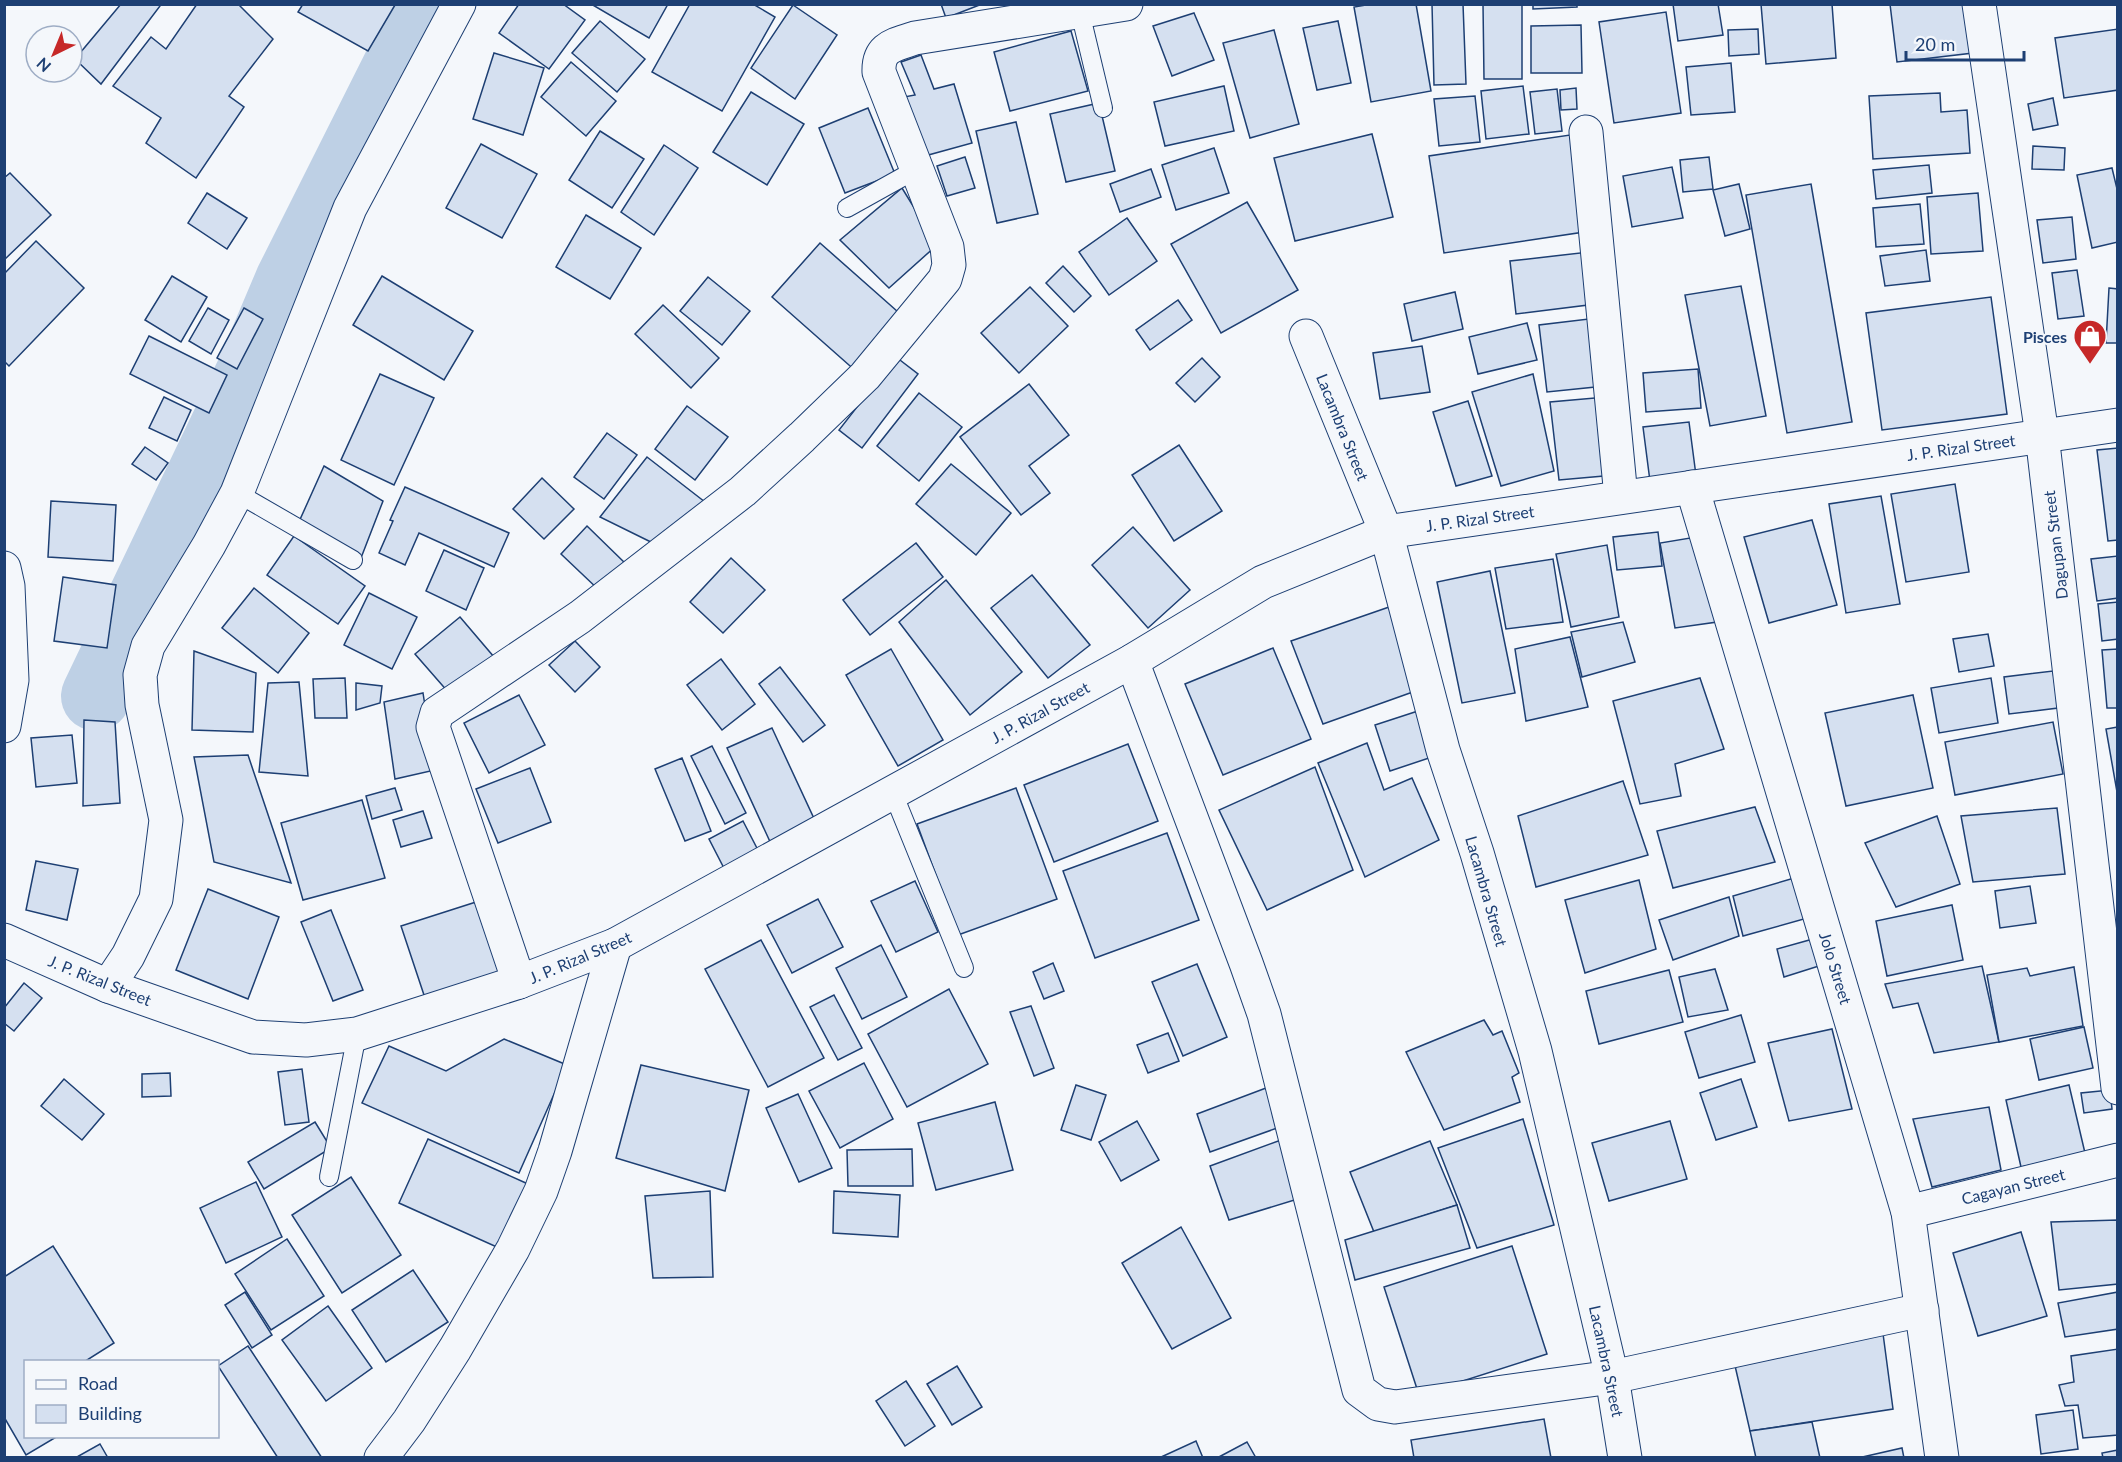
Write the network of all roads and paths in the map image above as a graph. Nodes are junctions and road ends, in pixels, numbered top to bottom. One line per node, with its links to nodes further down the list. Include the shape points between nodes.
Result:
1 (459, 4): 13 (street, via 350,208)
2 (1126, 4): 4 (street)
3 (1979, 4): 11 (street, Dagupan Street)
4 (1080, 12): 5 (lane); 7 (street, via 915,39 887,48 879,60 879,72)
5 (1103, 108)
6 (1586, 132): 14 (street)
7 (917, 169): 8 (lane); 24 (street, via 947,247 950,265 945,279 865,376 743,491 580,617 437,713 434,728)
8 (847, 208)
9 (1306, 336): 15 (street, Lacambra Street)
10 (2118, 425): 11 (street, J. P. Rizal Street)
11 (2042, 435): 12 (street, J. P. Rizal Street); 27 (street, Dagupan Street)
12 (1692, 487): 14 (street, J. P. Rizal Street); 30 (street, Jolo Street)
13 (237, 493): 16 (lane); 25 (street, via 148,646 140,675 144,716 166,820 156,899 128,956)
14 (1621, 497): 15 (street, J. P. Rizal Street)
15 (1386, 532): 18 (street, J. P. Rizal Street, via 1263,582); 32 (street, Lacambra Street, via 1443,750 1535,1051)
16 (353, 560)
17 (4, 568): 19 (street, via 12,680)
18 (1132, 662): 20 (street, J. P. Rizal Street); 32 (street, via 1264,1014 1359,1390 1378,1404 1395,1407)
19 (4, 726)
20 (893, 793): 22 (street, J. P. Rizal Street); 23 (lane)
21 (4, 939): 25 (street, J. P. Rizal Street)
22 (615, 945): 24 (street, J. P. Rizal Street); 33 (street, via 541,1191 513,1250 455,1349)
23 (964, 968)
24 (519, 982): 26 (street, J. P. Rizal Street)
25 (108, 986): 26 (street, J. P. Rizal Street, via 254,1037 306,1040)
26 (357, 1034): 29 (lane)
27 (2118, 1088)
28 (2118, 1160): 30 (street, Cagayan Street)
29 (329, 1177)
30 (1908, 1212): 31 (street, Jolo Street)
31 (1922, 1310): 32 (street); 35 (street, Jolo Street)
32 (1612, 1377): 34 (street, Lacambra Street)
33 (381, 1458)
34 (1625, 1458)
35 (1942, 1458)

